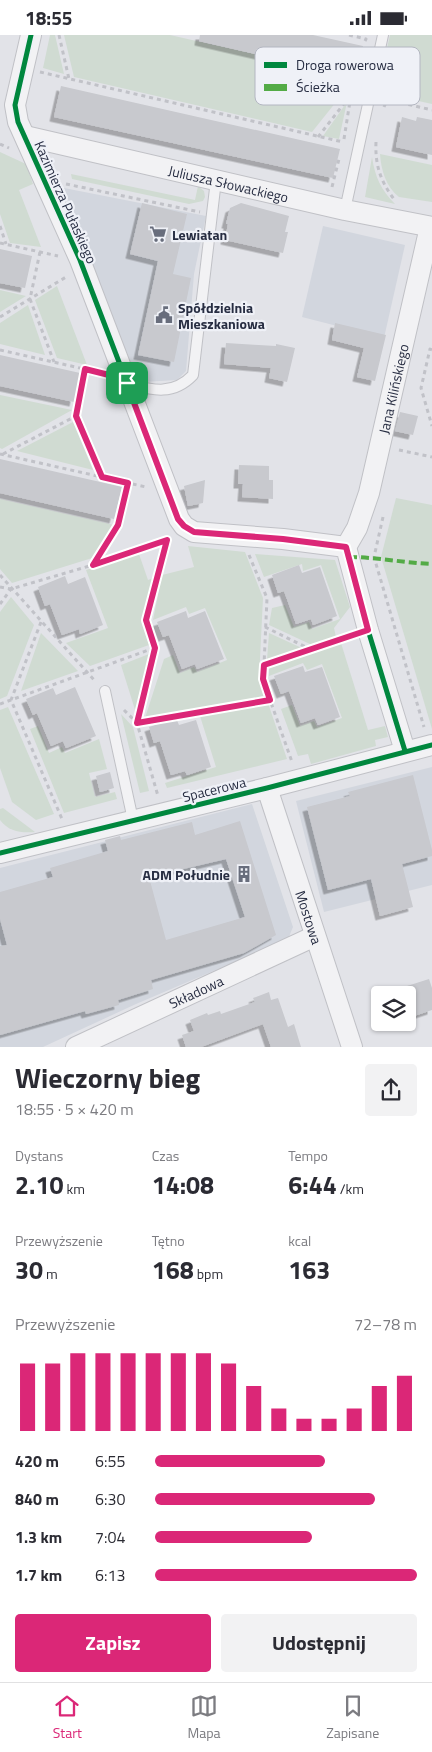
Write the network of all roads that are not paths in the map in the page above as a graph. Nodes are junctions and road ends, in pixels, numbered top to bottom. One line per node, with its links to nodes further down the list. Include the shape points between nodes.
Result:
1 (31, 35): 3 (street, Kazimierza Pułaskiego, via 15,105)
2 (368, 105): 5 (lane)
3 (25, 136): 4 (street, Juliusza Słowackiego); 7 (street, Kazimierza Pułaskiego, via 81,264)
4 (216, 180): 5 (street, Juliusza Słowackiego); 7 (lane, via 193,375 186,383 163,391)
5 (346, 210): 6 (street, Juliusza Słowackiego)
6 (431, 227): 8 (street, Jana Kilińskiego, via 369,493 357,528)
7 (126, 381): 8 (street, Kazimierza Pułaskiego, via 178,519 184,526 194,532)
8 (346, 547): 11 (street)
9 (105, 691): 13 (lane)
10 (431, 745): 11 (street, Spacerowa)
11 (405, 751): 12 (street, Spacerowa)
12 (268, 788): 13 (street, Spacerowa); 15 (street, Mostowa)
13 (133, 821): 14 (street, Spacerowa)
14 (0, 852)
15 (315, 936): 16 (street, Składowa); 17 (street, Mostowa)
16 (76, 1047)
17 (352, 1047)

